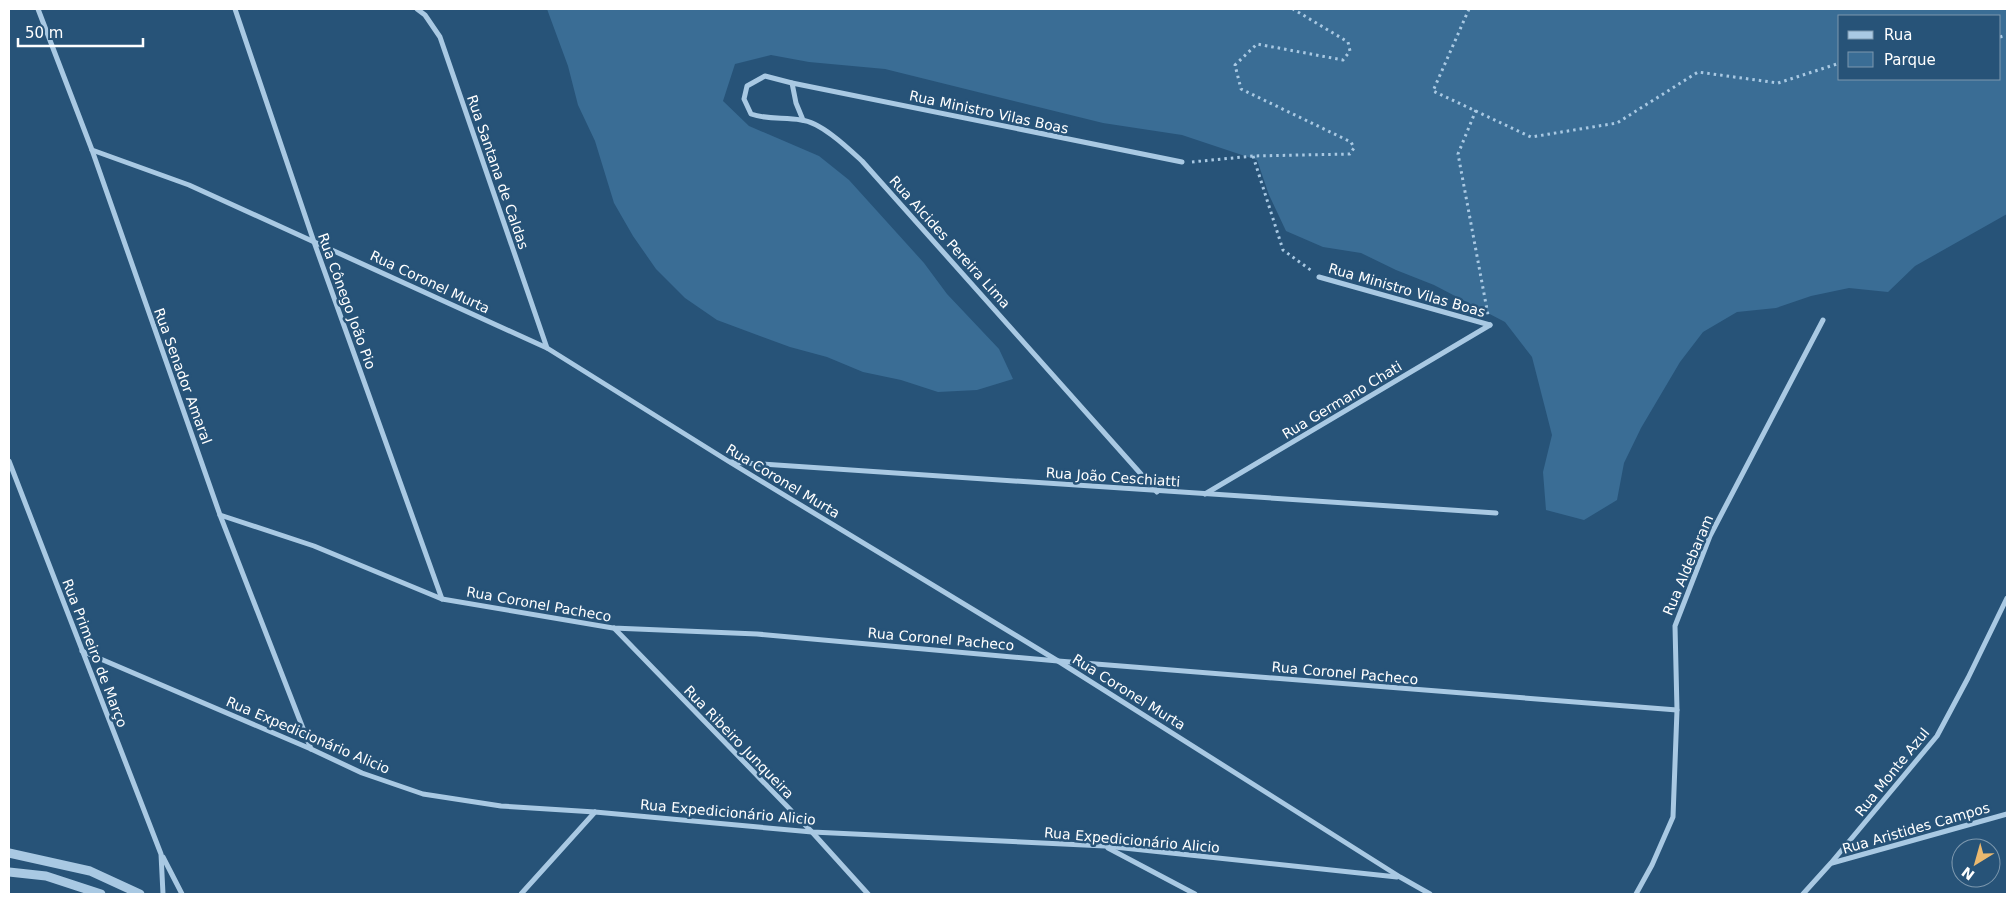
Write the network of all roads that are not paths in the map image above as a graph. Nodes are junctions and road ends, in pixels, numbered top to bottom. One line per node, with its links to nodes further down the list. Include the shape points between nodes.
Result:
1 (38, 9): 6 (street, Rua Senador Amaral)
2 (235, 9): 8 (street, Rua Cônego João Pio)
3 (417, 9): 12 (street, Rua Santana de Caldas, via 440,37)
4 (792, 83): 5 (street); 5 (street, Rua Alcides Pereira Lima, via 765,76 748,86 744,99 751,114 765,119); 7 (street, Rua Ministro Vilas Boas)
5 (803, 120): 15 (street, Rua Alcides Pereira Lima, via 834,135 862,160)
6 (92, 150): 8 (street, Rua Coronel Murta, via 188,185); 18 (street, Rua Senador Amaral)
7 (1182, 162)
8 (314, 242): 12 (street, Rua Coronel Murta); 20 (street, Rua Cônego João Pio)
9 (1319, 277): 11 (street, Rua Ministro Vilas Boas)
10 (1823, 320): 24 (street, Rua Aldebaram, via 1710,536 1675,626)
11 (1490, 325): 16 (street, Rua Germano Chati)
12 (547, 348): 14 (street, Rua Coronel Murta)
13 (9, 461): 22 (street, Rua Primeiro de Março)
14 (728, 461): 15 (street, Rua João Ceschiatti); 23 (street, Rua Coronel Murta)
15 (1157, 492): 16 (street, Rua João Ceschiatti)
16 (1205, 494): 17 (street, Rua João Ceschiatti)
17 (1496, 513)
18 (220, 515): 20 (street, Rua Coronel Pacheco, via 314,546); 25 (street, Rua Senador Amaral)
19 (2007, 598): 32 (street, Rua Monte Azul, via 1936,736)
20 (442, 599): 21 (street, Rua Coronel Pacheco)
21 (613, 628): 23 (street, Rua Coronel Pacheco, via 757,634); 28 (street, Rua Ribeiro Junqueira)
22 (82, 651): 25 (street, Rua Expedicionário Alicio); 31 (street, Rua Primeiro de Março)
23 (1058, 661): 24 (street, Rua Coronel Pacheco); 34 (street, Rua Coronel Murta)
24 (1677, 710): 43 (street, Rua Aldebaram, via 1673,817)
25 (311, 749): 26 (street, Rua Expedicionário Alicio, via 362,774 424,794 502,806)
26 (595, 812): 28 (street, Rua Expedicionário Alicio); 39 (street)
27 (2007, 814): 32 (street, Rua Aristides Campos)
28 (812, 832): 29 (street, Rua Expedicionário Alicio); 40 (street, Rua Ribeiro Junqueira)
29 (1105, 846): 34 (street, Rua Expedicionário Alicio); 41 (street)
30 (9, 853): 36 (street, via 90,871)
31 (161, 854): 37 (street, Rua Primeiro de Março); 38 (street, Rua Primeiro de Março)
32 (1831, 863): 44 (street, Rua Monte Azul)
33 (9, 872): 35 (street, via 46,876)
34 (1400, 877): 42 (street, Rua Coronel Murta)
35 (101, 894)
36 (140, 894)
37 (164, 894)
38 (182, 894)
39 (521, 894)
40 (868, 894)
41 (1195, 894)
42 (1430, 894)
43 (1636, 894)
44 (1803, 894)

